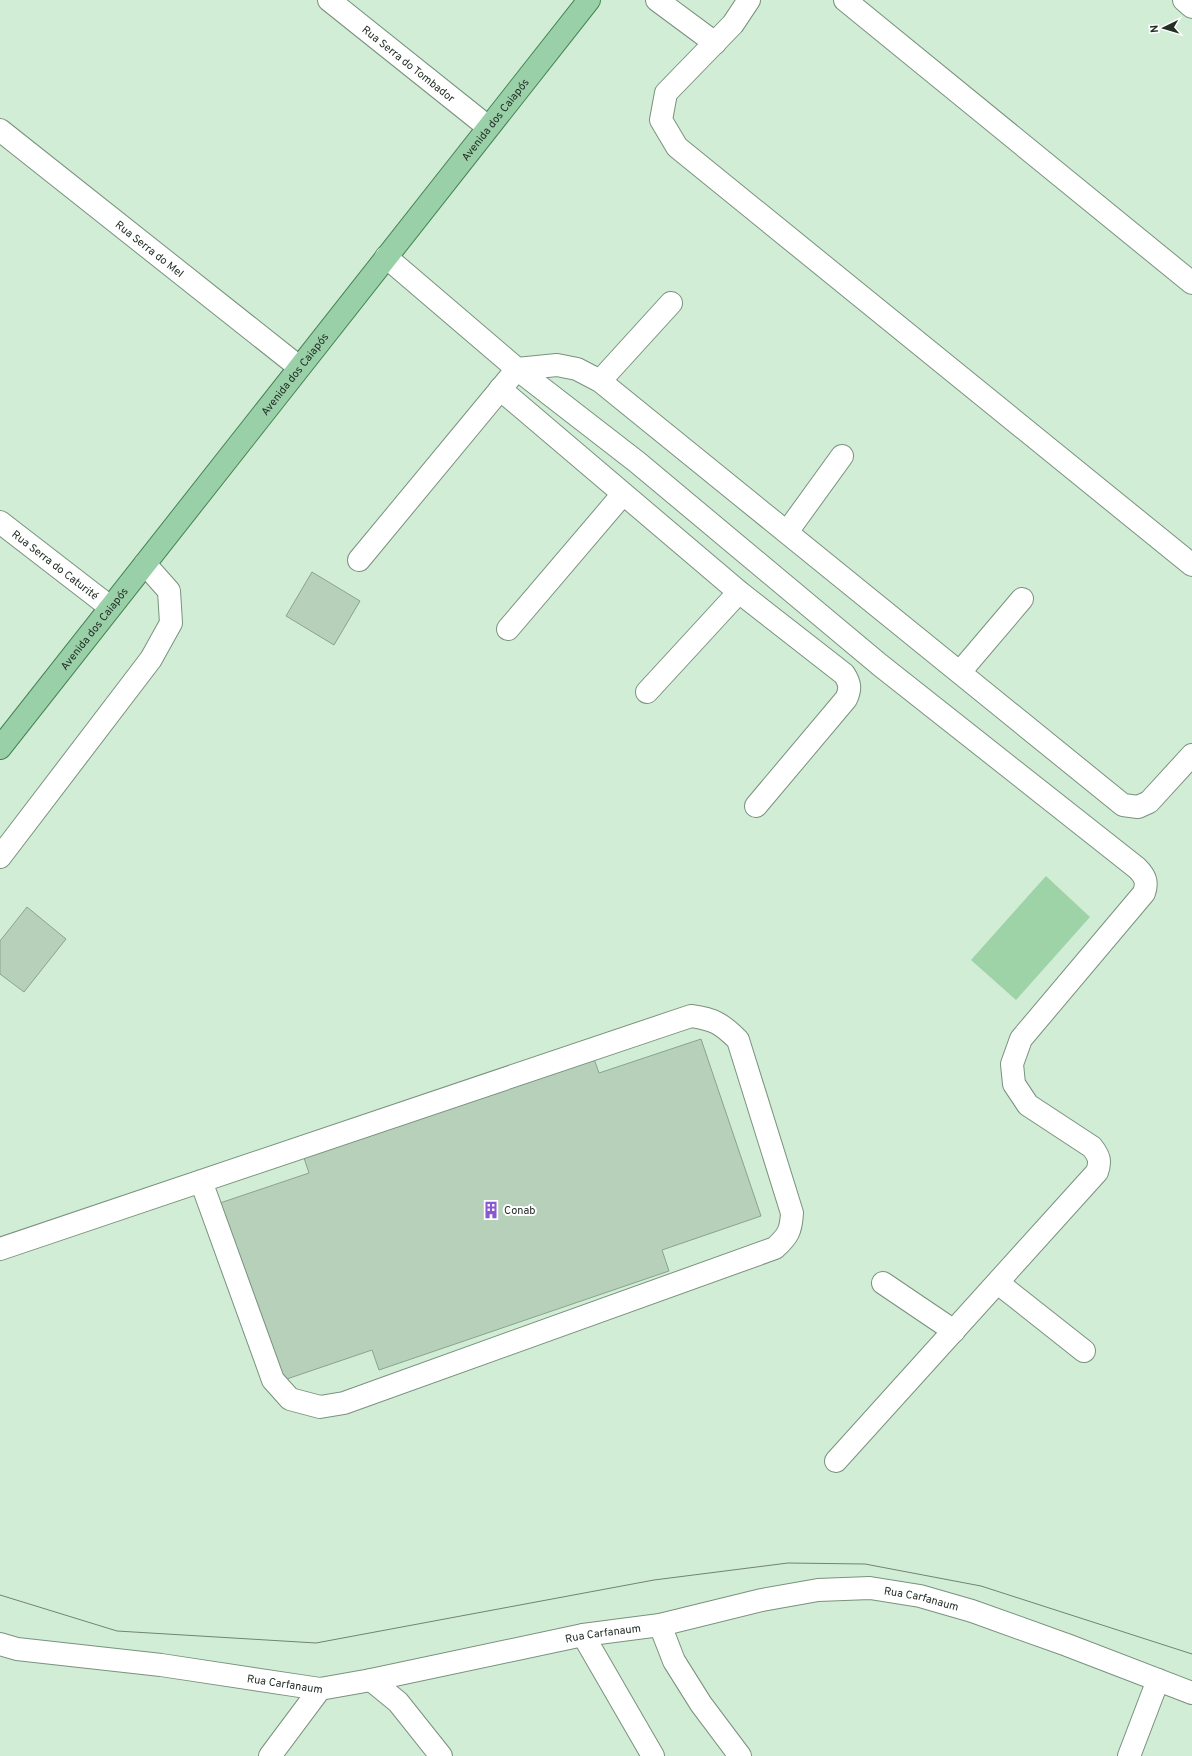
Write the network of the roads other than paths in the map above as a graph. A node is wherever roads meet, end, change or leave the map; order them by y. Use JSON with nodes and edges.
{"nodes":[{"id":1,"x":329,"y":0,"type":"edge"},
{"id":2,"x":589,"y":0,"type":"edge"},
{"id":3,"x":845,"y":0,"type":"edge"},
{"id":4,"x":1184,"y":0,"type":"edge"},
{"id":5,"x":746,"y":1,"type":"edge"},
{"id":6,"x":662,"y":4,"type":"edge"},
{"id":7,"x":1192,"y":7,"type":"edge"},
{"id":8,"x":715,"y":42,"type":"junction"},
{"id":9,"x":488,"y":127,"type":"junction"},
{"id":10,"x":0,"y":130,"type":"edge"},
{"id":11,"x":386,"y":257,"type":"junction"},
{"id":12,"x":1192,"y":283,"type":"edge"},
{"id":13,"x":671,"y":303,"type":"dead end"},
{"id":14,"x":299,"y":367,"type":"junction"},
{"id":15,"x":516,"y":369,"type":"junction"},
{"id":16,"x":600,"y":381,"type":"junction"},
{"id":17,"x":500,"y":389,"type":"junction"},
{"id":18,"x":842,"y":456,"type":"dead end"},
{"id":19,"x":623,"y":494,"type":"junction"},
{"id":20,"x":0,"y":522,"type":"edge"},
{"id":21,"x":787,"y":532,"type":"junction"},
{"id":22,"x":359,"y":560,"type":"dead end"},
{"id":23,"x":145,"y":564,"type":"junction"},
{"id":24,"x":1192,"y":564,"type":"edge"},
{"id":25,"x":739,"y":592,"type":"junction"},
{"id":26,"x":1022,"y":599,"type":"dead end"},
{"id":27,"x":110,"y":607,"type":"junction"},
{"id":28,"x":508,"y":629,"type":"dead end"},
{"id":29,"x":960,"y":672,"type":"junction"},
{"id":30,"x":647,"y":692,"type":"dead end"},
{"id":31,"x":0,"y":748,"type":"edge"},
{"id":32,"x":1192,"y":755,"type":"edge"},
{"id":33,"x":756,"y":806,"type":"dead end"},
{"id":34,"x":0,"y":857,"type":"edge"},
{"id":35,"x":202,"y":1181,"type":"junction"},
{"id":36,"x":0,"y":1250,"type":"edge"},
{"id":37,"x":883,"y":1283,"type":"dead end"},
{"id":38,"x":998,"y":1283,"type":"junction"},
{"id":39,"x":954,"y":1331,"type":"junction"},
{"id":40,"x":1084,"y":1351,"type":"dead end"},
{"id":41,"x":836,"y":1460,"type":"dead end"},
{"id":42,"x":660,"y":1625,"type":"junction"},
{"id":43,"x":583,"y":1635,"type":"junction"},
{"id":44,"x":0,"y":1644,"type":"edge"},
{"id":45,"x":371,"y":1680,"type":"junction"},
{"id":46,"x":1158,"y":1680,"type":"junction"},
{"id":47,"x":320,"y":1689,"type":"junction"},
{"id":48,"x":1192,"y":1693,"type":"edge"},
{"id":49,"x":270,"y":1756,"type":"edge"},
{"id":50,"x":441,"y":1756,"type":"edge"},
{"id":51,"x":653,"y":1756,"type":"edge"},
{"id":52,"x":740,"y":1756,"type":"edge"},
{"id":53,"x":1129,"y":1756,"type":"edge"}],
"edges":[{"from":1,"to":9,"type":"street","name":"Rua Serra do Tombador"},
{"from":2,"to":9,"type":"main road","name":"Avenida dos Caiapós"},
{"from":3,"to":12,"type":"street"},
{"from":4,"to":7,"type":"street"},
{"from":5,"to":8,"type":"street"},
{"from":6,"to":8,"type":"street"},
{"from":8,"to":24,"type":"street"},
{"from":9,"to":11,"type":"main road","name":"Avenida dos Caiapós"},
{"from":10,"to":14,"type":"street","name":"Rua Serra do Mel"},
{"from":11,"to":14,"type":"main road","name":"Avenida dos Caiapós"},
{"from":11,"to":15,"type":"street"},
{"from":13,"to":16,"type":"street"},
{"from":14,"to":23,"type":"main road","name":"Avenida dos Caiapós"},
{"from":15,"to":16,"type":"street"},
{"from":15,"to":17,"type":"street"},
{"from":15,"to":38,"type":"street"},
{"from":16,"to":21,"type":"street"},
{"from":17,"to":19,"type":"street"},
{"from":17,"to":22,"type":"street"},
{"from":18,"to":21,"type":"street"},
{"from":19,"to":25,"type":"street"},
{"from":19,"to":28,"type":"street"},
{"from":20,"to":27,"type":"street","name":"Rua Serra do Caturité"},
{"from":21,"to":29,"type":"street"},
{"from":23,"to":27,"type":"main road","name":"Avenida dos Caiapós"},
{"from":23,"to":34,"type":"street"},
{"from":25,"to":30,"type":"street"},
{"from":25,"to":33,"type":"street"},
{"from":26,"to":29,"type":"street"},
{"from":27,"to":31,"type":"main road","name":"Avenida dos Caiapós"},
{"from":29,"to":32,"type":"street"},
{"from":35,"to":35,"type":"street"},
{"from":35,"to":36,"type":"street"},
{"from":37,"to":39,"type":"street"},
{"from":38,"to":39,"type":"street"},
{"from":38,"to":40,"type":"street"},
{"from":39,"to":41,"type":"street"},
{"from":42,"to":43,"type":"street","name":"Rua Carfanaum"},
{"from":42,"to":46,"type":"street","name":"Rua Carfanaum"},
{"from":42,"to":52,"type":"street"},
{"from":43,"to":45,"type":"street","name":"Rua Carfanaum"},
{"from":43,"to":51,"type":"street"},
{"from":44,"to":47,"type":"street","name":"Rua Carfanaum"},
{"from":45,"to":47,"type":"street","name":"Rua Carfanaum"},
{"from":45,"to":50,"type":"street"},
{"from":46,"to":48,"type":"street","name":"Rua Carfanaum"},
{"from":46,"to":53,"type":"street"},
{"from":47,"to":49,"type":"street"}]}
